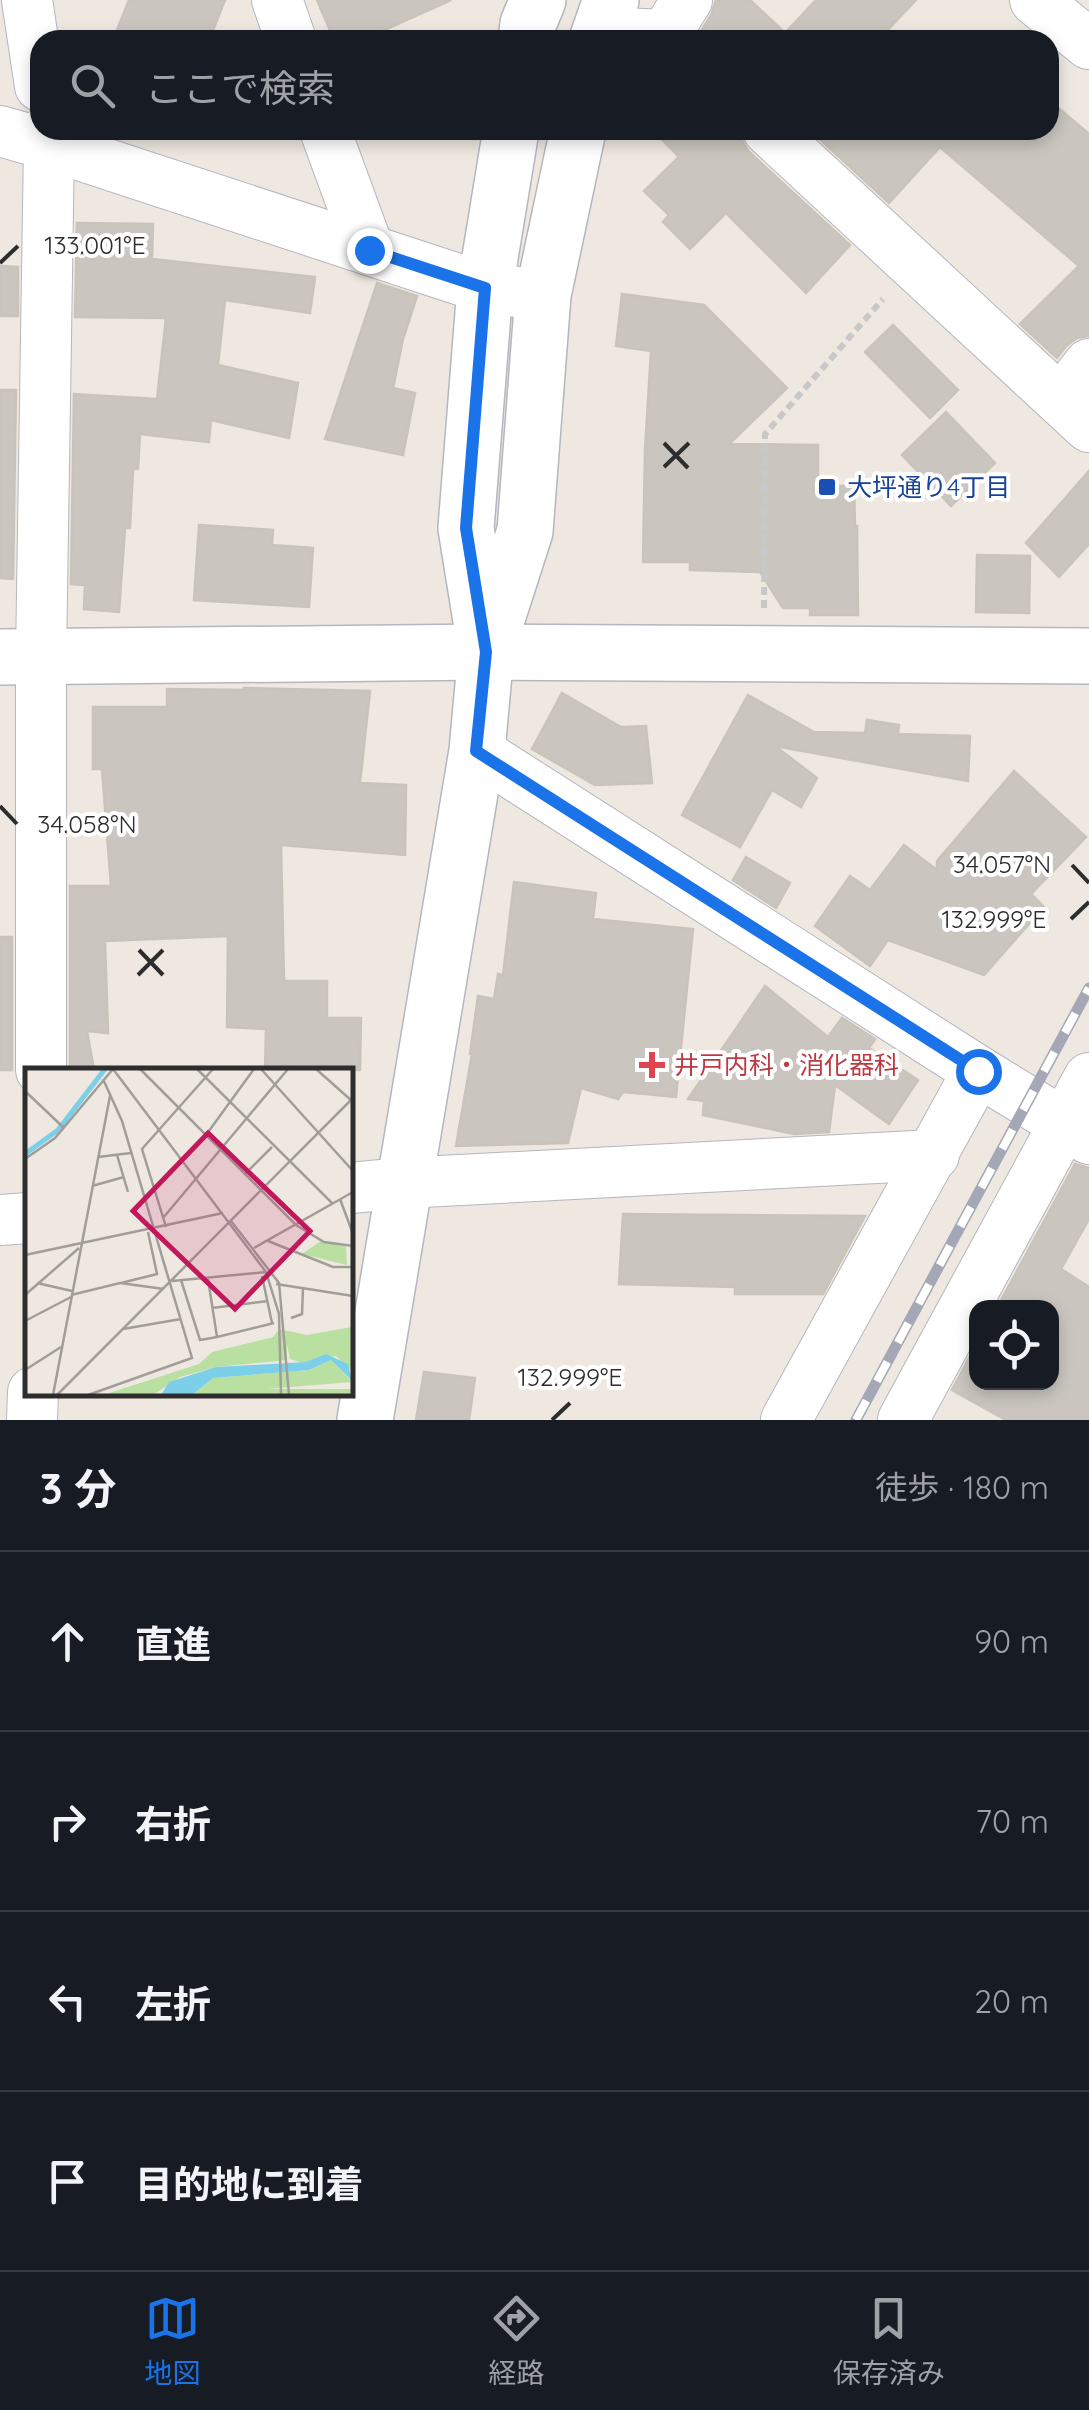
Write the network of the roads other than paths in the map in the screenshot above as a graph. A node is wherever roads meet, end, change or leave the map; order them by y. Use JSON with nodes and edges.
{"nodes":[{"id":1,"x":26,"y":0,"type":"edge"},
{"id":2,"x":276,"y":0,"type":"edge"},
{"id":3,"x":538,"y":0,"type":"edge"},
{"id":4,"x":1035,"y":0,"type":"edge"},
{"id":5,"x":602,"y":24,"type":"edge"},
{"id":6,"x":674,"y":25,"type":"edge"},
{"id":7,"x":31,"y":30,"type":"edge"},
{"id":8,"x":288,"y":30,"type":"edge"},
{"id":9,"x":527,"y":30,"type":"edge"},
{"id":10,"x":1089,"y":44,"type":"edge"},
{"id":11,"x":0,"y":131,"type":"edge"},
{"id":12,"x":30,"y":135,"type":"edge"},
{"id":13,"x":48,"y":140,"type":"edge"},
{"id":14,"x":57,"y":140,"type":"edge"},
{"id":15,"x":329,"y":140,"type":"edge"},
{"id":16,"x":509,"y":140,"type":"edge"},
{"id":17,"x":576,"y":140,"type":"edge"},
{"id":18,"x":779,"y":140,"type":"edge"},
{"id":19,"x":369,"y":250,"type":"junction"},
{"id":20,"x":485,"y":288,"type":"junction"},
{"id":21,"x":543,"y":296,"type":"junction"},
{"id":22,"x":1080,"y":397,"type":"edge"},
{"id":23,"x":486,"y":652,"type":"junction"},
{"id":24,"x":1089,"y":656,"type":"edge"},
{"id":25,"x":20,"y":657,"type":"edge"},
{"id":26,"x":476,"y":751,"type":"junction"},
{"id":27,"x":20,"y":865,"type":"edge"},
{"id":28,"x":41,"y":1068,"type":"edge"},
{"id":29,"x":978,"y":1071,"type":"junction"},
{"id":30,"x":1089,"y":1078,"type":"edge"},
{"id":31,"x":1076,"y":1130,"type":"edge"},
{"id":32,"x":934,"y":1155,"type":"junction"},
{"id":33,"x":404,"y":1183,"type":"junction"},
{"id":34,"x":352,"y":1188,"type":"edge"},
{"id":35,"x":25,"y":1218,"type":"edge"},
{"id":36,"x":0,"y":1220,"type":"edge"},
{"id":37,"x":366,"y":1420,"type":"edge"},
{"id":38,"x":786,"y":1420,"type":"edge"},
{"id":39,"x":903,"y":1420,"type":"edge"}],
"edges":[{"from":1,"to":7,"type":"street"},
{"from":2,"to":8,"type":"street"},
{"from":3,"to":9,"type":"street"},
{"from":4,"to":10,"type":"street"},
{"from":5,"to":6,"type":"street"},
{"from":11,"to":12,"type":"street"},
{"from":13,"to":25,"type":"street"},
{"from":14,"to":19,"type":"street"},
{"from":15,"to":19,"type":"street"},
{"from":16,"to":20,"type":"street"},
{"from":17,"to":21,"type":"street"},
{"from":18,"to":22,"type":"street"},
{"from":19,"to":20,"type":"street"},
{"from":20,"to":21,"type":"street"},
{"from":20,"to":23,"type":"street"},
{"from":21,"to":23,"type":"street"},
{"from":23,"to":24,"type":"street"},
{"from":23,"to":25,"type":"street"},
{"from":23,"to":26,"type":"street"},
{"from":25,"to":27,"type":"street"},
{"from":26,"to":29,"type":"street"},
{"from":26,"to":33,"type":"street"},
{"from":27,"to":28,"type":"street"},
{"from":29,"to":31,"type":"street"},
{"from":29,"to":32,"type":"street"},
{"from":30,"to":31,"type":"street"},
{"from":31,"to":39,"type":"street"},
{"from":32,"to":33,"type":"street"},
{"from":32,"to":38,"type":"street"},
{"from":33,"to":34,"type":"street"},
{"from":33,"to":37,"type":"street"},
{"from":35,"to":36,"type":"street"}]}
